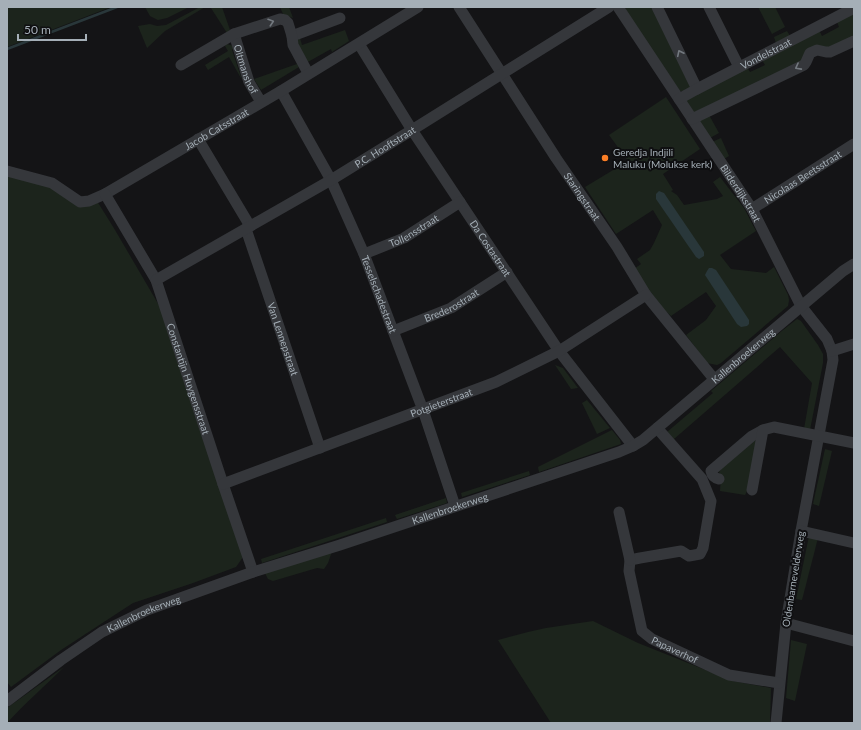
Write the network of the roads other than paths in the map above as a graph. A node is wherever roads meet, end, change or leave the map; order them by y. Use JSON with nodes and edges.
{"nodes":[{"id":1,"x":418,"y":7,"type":"edge"},
{"id":2,"x":459,"y":7,"type":"edge"},
{"id":3,"x":609,"y":7,"type":"edge"},
{"id":4,"x":618,"y":7,"type":"edge"},
{"id":5,"x":658,"y":7,"type":"edge"},
{"id":6,"x":709,"y":7,"type":"edge"},
{"id":7,"x":854,"y":8,"type":"edge"},
{"id":8,"x":340,"y":18,"type":"dead end"},
{"id":9,"x":234,"y":34,"type":"junction"},
{"id":10,"x":292,"y":36,"type":"junction"},
{"id":11,"x":854,"y":41,"type":"edge"},
{"id":12,"x":359,"y":44,"type":"junction"},
{"id":13,"x":181,"y":65,"type":"dead end"},
{"id":14,"x":739,"y":67,"type":"junction"},
{"id":15,"x":308,"y":73,"type":"junction"},
{"id":16,"x":502,"y":75,"type":"junction"},
{"id":17,"x":697,"y":89,"type":"junction"},
{"id":18,"x":281,"y":91,"type":"junction"},
{"id":19,"x":679,"y":99,"type":"junction"},
{"id":20,"x":261,"y":102,"type":"junction"},
{"id":21,"x":692,"y":119,"type":"junction"},
{"id":22,"x":412,"y":130,"type":"junction"},
{"id":23,"x":198,"y":139,"type":"junction"},
{"id":24,"x":854,"y":144,"type":"edge"},
{"id":25,"x":7,"y":171,"type":"edge"},
{"id":26,"x":331,"y":180,"type":"junction"},
{"id":27,"x":105,"y":194,"type":"junction"},
{"id":28,"x":460,"y":202,"type":"junction"},
{"id":29,"x":752,"y":209,"type":"junction"},
{"id":30,"x":248,"y":228,"type":"junction"},
{"id":31,"x":364,"y":254,"type":"junction"},
{"id":32,"x":854,"y":264,"type":"edge"},
{"id":33,"x":507,"y":272,"type":"junction"},
{"id":34,"x":156,"y":280,"type":"junction"},
{"id":35,"x":646,"y":295,"type":"junction"},
{"id":36,"x":801,"y":306,"type":"junction"},
{"id":37,"x":393,"y":331,"type":"junction"},
{"id":38,"x":854,"y":344,"type":"edge"},
{"id":39,"x":559,"y":351,"type":"junction"},
{"id":40,"x":832,"y":351,"type":"junction"},
{"id":41,"x":714,"y":379,"type":"junction"},
{"id":42,"x":423,"y":410,"type":"junction"},
{"id":43,"x":657,"y":428,"type":"junction"},
{"id":44,"x":763,"y":430,"type":"junction"},
{"id":45,"x":819,"y":436,"type":"junction"},
{"id":46,"x":854,"y":443,"type":"edge"},
{"id":47,"x":633,"y":446,"type":"junction"},
{"id":48,"x":320,"y":448,"type":"junction"},
{"id":49,"x":719,"y":480,"type":"dead end"},
{"id":50,"x":223,"y":484,"type":"junction"},
{"id":51,"x":752,"y":490,"type":"dead end"},
{"id":52,"x":455,"y":506,"type":"junction"},
{"id":53,"x":619,"y":512,"type":"dead end"},
{"id":54,"x":801,"y":531,"type":"junction"},
{"id":55,"x":854,"y":543,"type":"edge"},
{"id":56,"x":630,"y":560,"type":"junction"},
{"id":57,"x":253,"y":572,"type":"junction"},
{"id":58,"x":786,"y":623,"type":"junction"},
{"id":59,"x":854,"y":641,"type":"edge"},
{"id":60,"x":779,"y":683,"type":"junction"},
{"id":61,"x":9,"y":696,"type":"edge"},
{"id":62,"x":776,"y":723,"type":"edge"}],
"edges":[{"from":1,"to":12,"type":"street","name":"Jacob Catsstraat"},
{"from":2,"to":16,"type":"street","name":"Staringstraat"},
{"from":3,"to":16,"type":"street","name":"P.C. Hooftstraat"},
{"from":4,"to":19,"type":"street","name":"Bilderdijkstraat"},
{"from":17,"to":5,"type":"street","one_way":true},
{"from":6,"to":14,"type":"street"},
{"from":7,"to":14,"type":"street","name":"Vondelstraat"},
{"from":8,"to":10,"type":"street"},
{"from":9,"to":10,"type":"street","name":"Oltmanshof","one_way":true},
{"from":9,"to":13,"type":"street","name":"Oltmanshof"},
{"from":9,"to":20,"type":"street","name":"Oltmanshof"},
{"from":10,"to":15,"type":"street","name":"Oltmanshof"},
{"from":11,"to":21,"type":"street","one_way":true},
{"from":12,"to":15,"type":"street","name":"Jacob Catsstraat"},
{"from":12,"to":22,"type":"street","name":"Da Costastraat"},
{"from":14,"to":17,"type":"street","name":"Vondelstraat"},
{"from":15,"to":18,"type":"street","name":"Jacob Catsstraat"},
{"from":16,"to":22,"type":"street","name":"P.C. Hooftstraat"},
{"from":16,"to":35,"type":"street","name":"Staringstraat"},
{"from":17,"to":19,"type":"street","name":"Vondelstraat"},
{"from":18,"to":20,"type":"street","name":"Jacob Catsstraat"},
{"from":18,"to":26,"type":"street","name":"Tesselschadestraat"},
{"from":19,"to":21,"type":"street","name":"Bilderdijkstraat"},
{"from":20,"to":23,"type":"street","name":"Jacob Catsstraat"},
{"from":21,"to":29,"type":"street","name":"Bilderdijkstraat"},
{"from":22,"to":26,"type":"street","name":"P.C. Hooftstraat"},
{"from":22,"to":28,"type":"street","name":"Da Costastraat"},
{"from":23,"to":27,"type":"street","name":"Jacob Catsstraat"},
{"from":23,"to":30,"type":"street","name":"Van Lennepstraat"},
{"from":24,"to":29,"type":"street","name":"Nicolaas Beetsstraat"},
{"from":25,"to":27,"type":"street","name":"Jacob Catsstraat"},
{"from":26,"to":30,"type":"street","name":"P.C. Hooftstraat"},
{"from":26,"to":31,"type":"street","name":"Tesselschadestraat"},
{"from":27,"to":34,"type":"street","name":"Constantijn Huygensstraat"},
{"from":28,"to":31,"type":"street","name":"Tollensstraat"},
{"from":28,"to":33,"type":"street","name":"Da Costastraat"},
{"from":29,"to":36,"type":"street","name":"Bilderdijkstraat"},
{"from":30,"to":34,"type":"street","name":"P.C. Hooftstraat"},
{"from":30,"to":48,"type":"street","name":"Van Lennepstraat"},
{"from":31,"to":37,"type":"street","name":"Tesselschadestraat"},
{"from":32,"to":36,"type":"street","name":"Kallenbroekerweg"},
{"from":33,"to":37,"type":"street","name":"Brederostraat"},
{"from":33,"to":39,"type":"street","name":"Da Costastraat"},
{"from":34,"to":50,"type":"street","name":"Constantijn Huygensstraat"},
{"from":35,"to":39,"type":"street","name":"Potgieterstraat"},
{"from":35,"to":41,"type":"street","name":"Staringstraat"},
{"from":36,"to":40,"type":"street"},
{"from":36,"to":41,"type":"street","name":"Kallenbroekerweg"},
{"from":37,"to":42,"type":"street","name":"Tesselschadestraat"},
{"from":38,"to":40,"type":"street"},
{"from":39,"to":42,"type":"street","name":"Potgieterstraat"},
{"from":39,"to":47,"type":"street","name":"Da Costastraat"},
{"from":40,"to":45,"type":"street","name":"Oldenbarnevelderweg"},
{"from":41,"to":43,"type":"street","name":"Kallenbroekerweg"},
{"from":42,"to":48,"type":"street","name":"Potgieterstraat"},
{"from":42,"to":52,"type":"street","name":"Tesselschadestraat"},
{"from":43,"to":47,"type":"street","name":"Kallenbroekerweg"},
{"from":43,"to":56,"type":"street"},
{"from":44,"to":45,"type":"street"},
{"from":44,"to":49,"type":"street"},
{"from":44,"to":51,"type":"street"},
{"from":45,"to":46,"type":"street"},
{"from":45,"to":54,"type":"street","name":"Oldenbarnevelderweg"},
{"from":47,"to":52,"type":"street","name":"Kallenbroekerweg"},
{"from":48,"to":50,"type":"street","name":"Potgieterstraat"},
{"from":50,"to":57,"type":"street","name":"Constantijn Huygensstraat"},
{"from":52,"to":57,"type":"street","name":"Kallenbroekerweg"},
{"from":53,"to":56,"type":"street","name":"Papaverhof"},
{"from":54,"to":55,"type":"street"},
{"from":54,"to":58,"type":"street","name":"Oldenbarnevelderweg"},
{"from":56,"to":60,"type":"street","name":"Papaverhof"},
{"from":57,"to":61,"type":"street","name":"Kallenbroekerweg"},
{"from":58,"to":59,"type":"street"},
{"from":58,"to":60,"type":"street","name":"Oldenbarnevelderweg"},
{"from":60,"to":62,"type":"street","name":"Oldenbarnevelderweg"}]}
